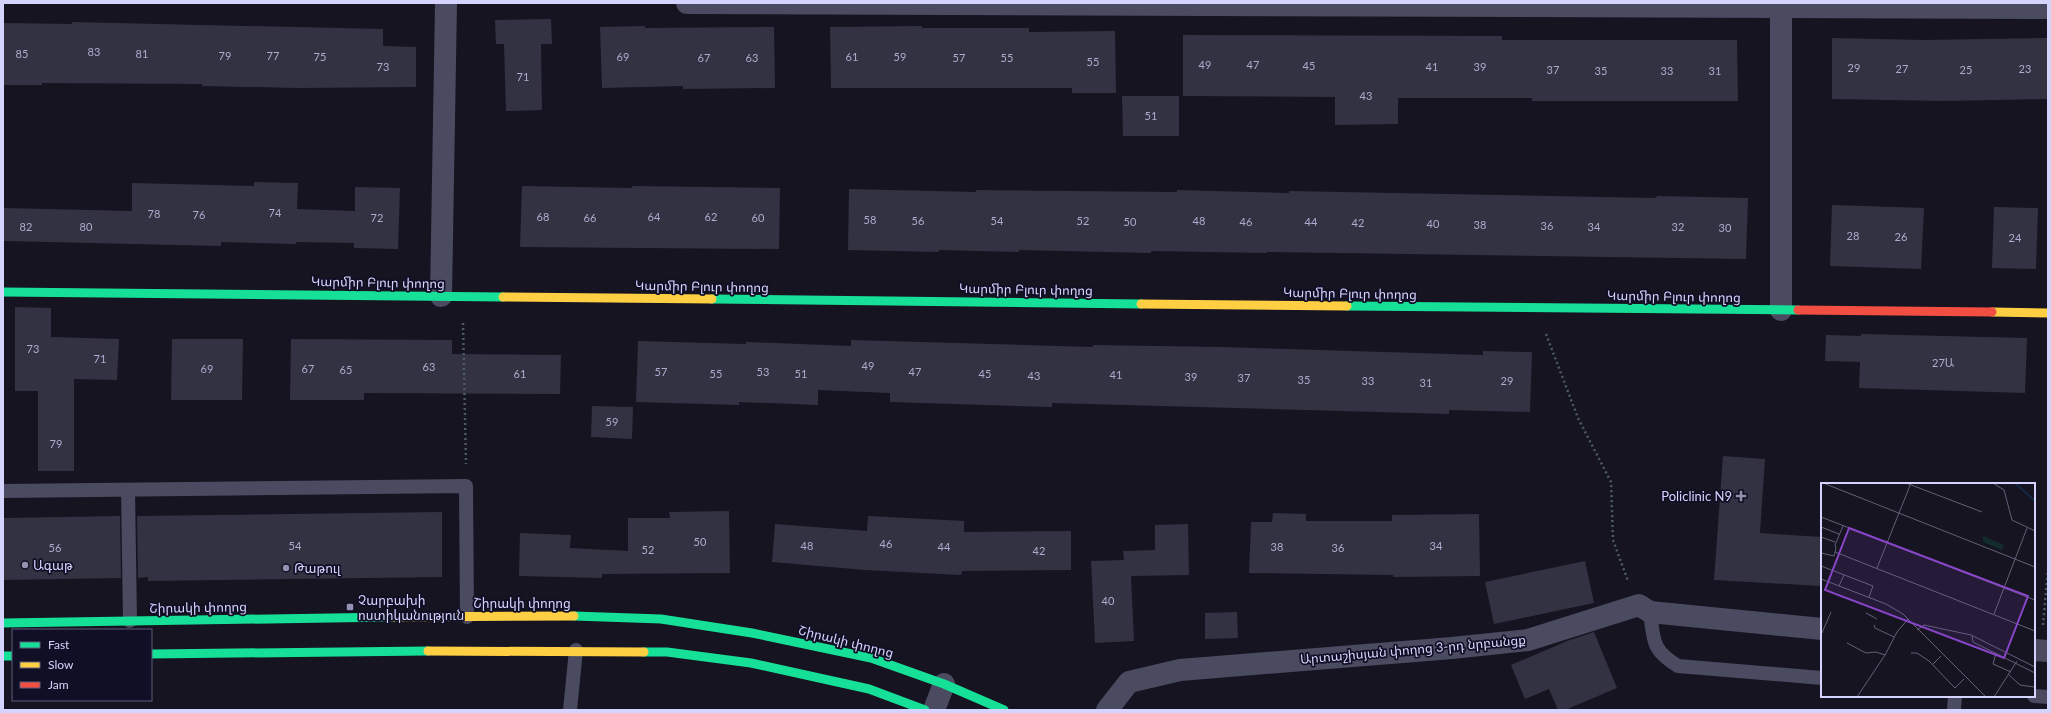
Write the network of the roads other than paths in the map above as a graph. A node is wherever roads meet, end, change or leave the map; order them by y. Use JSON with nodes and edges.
{"nodes":[{"id":1,"x":446,"y":3,"type":"edge"},
{"id":2,"x":688,"y":3,"type":"edge"},
{"id":3,"x":1781,"y":5,"type":"edge"},
{"id":4,"x":2048,"y":8,"type":"edge"},
{"id":5,"x":3,"y":292,"type":"edge"},
{"id":6,"x":441,"y":296,"type":"junction"},
{"id":7,"x":1781,"y":310,"type":"junction"},
{"id":8,"x":2048,"y":313,"type":"edge"},
{"id":9,"x":128,"y":490,"type":"junction"},
{"id":10,"x":3,"y":491,"type":"edge"},
{"id":11,"x":1650,"y":612,"type":"junction"},
{"id":12,"x":467,"y":617,"type":"junction"},
{"id":13,"x":130,"y":621,"type":"junction"},
{"id":14,"x":3,"y":623,"type":"edge"},
{"id":15,"x":1821,"y":629,"type":"edge"},
{"id":16,"x":576,"y":650,"type":"junction"},
{"id":17,"x":152,"y":654,"type":"edge"},
{"id":18,"x":1821,"y":678,"type":"edge"},
{"id":19,"x":944,"y":684,"type":"junction"},
{"id":20,"x":2035,"y":696,"type":"edge"},
{"id":21,"x":1955,"y":697,"type":"edge"},
{"id":22,"x":2048,"y":697,"type":"edge"},
{"id":23,"x":570,"y":710,"type":"edge"},
{"id":24,"x":925,"y":710,"type":"edge"},
{"id":25,"x":934,"y":710,"type":"edge"},
{"id":26,"x":1004,"y":710,"type":"edge"},
{"id":27,"x":1107,"y":710,"type":"edge"},
{"id":28,"x":1954,"y":710,"type":"edge"}],
"edges":[{"from":1,"to":6,"type":"street"},
{"from":2,"to":3,"type":"street"},
{"from":3,"to":4,"type":"street"},
{"from":3,"to":7,"type":"street"},
{"from":5,"to":6,"type":"main road","name":"Կարմիր Բլուր փողոց"},
{"from":6,"to":7,"type":"main road","name":"Կարմիր Բլուր փողոց"},
{"from":7,"to":8,"type":"main road","name":"Կարմիր Բլուր փողոց"},
{"from":9,"to":10,"type":"lane"},
{"from":9,"to":12,"type":"lane"},
{"from":9,"to":13,"type":"lane"},
{"from":11,"to":15,"type":"street","name":"Արտաշիսյան փողոց 3-րդ նրբանցք"},
{"from":11,"to":18,"type":"lane"},
{"from":11,"to":27,"type":"street","name":"Արտաշիսյան փողոց 3-րդ նրբանցք"},
{"from":12,"to":13,"type":"main road","name":"Շիրակի փողոց"},
{"from":12,"to":19,"type":"main road","name":"Շիրակի փողոց"},
{"from":13,"to":14,"type":"main road","name":"Շիրակի փողոց"},
{"from":16,"to":17,"type":"main road"},
{"from":16,"to":23,"type":"lane"},
{"from":16,"to":24,"type":"main road"},
{"from":19,"to":25,"type":"street"},
{"from":19,"to":26,"type":"main road","name":"Շիրակի փողոց"},
{"from":20,"to":22,"type":"lane"},
{"from":21,"to":28,"type":"lane"}]}
